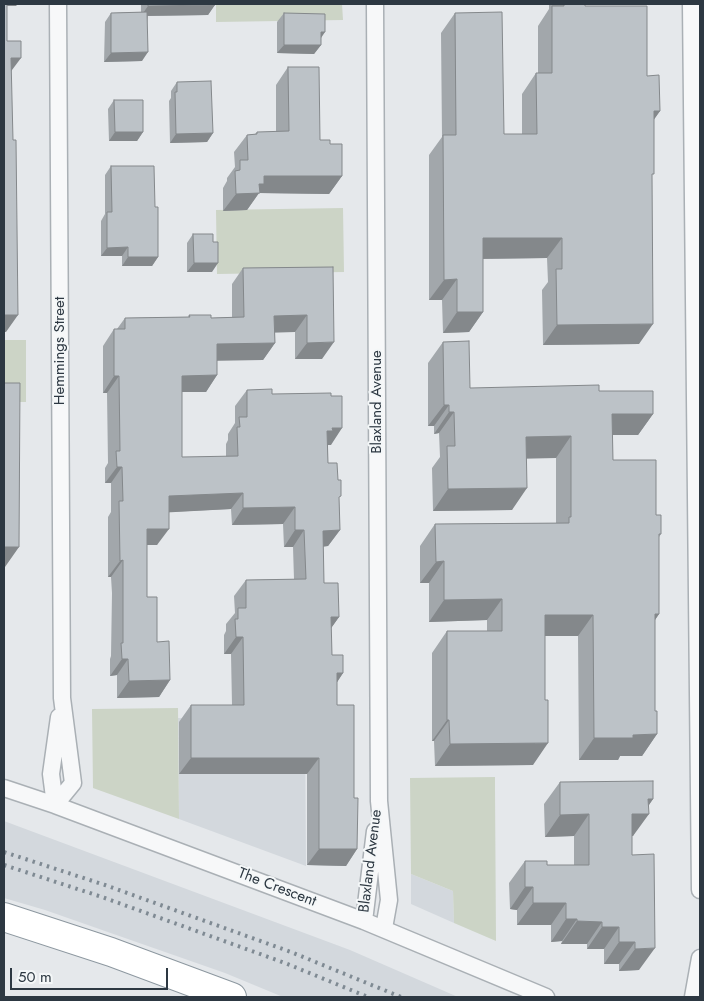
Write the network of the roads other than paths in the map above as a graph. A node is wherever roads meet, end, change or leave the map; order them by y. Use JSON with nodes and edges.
{"nodes":[{"id":1,"x":58,"y":4,"type":"edge"},
{"id":2,"x":375,"y":4,"type":"edge"},
{"id":3,"x":692,"y":4,"type":"edge"},
{"id":4,"x":4,"y":788,"type":"edge"},
{"id":5,"x":379,"y":801,"type":"junction"},
{"id":6,"x":55,"y":805,"type":"junction"},
{"id":7,"x":700,"y":890,"type":"edge"},
{"id":8,"x":4,"y":917,"type":"edge"},
{"id":9,"x":364,"y":921,"type":"junction"},
{"id":10,"x":384,"y":928,"type":"junction"},
{"id":11,"x":700,"y":958,"type":"edge"},
{"id":12,"x":232,"y":997,"type":"edge"},
{"id":13,"x":546,"y":997,"type":"edge"},
{"id":14,"x":693,"y":997,"type":"edge"}],
"edges":[{"from":1,"to":6,"type":"street","name":"Hemmings Street"},
{"from":2,"to":5,"type":"street","name":"Blaxland Avenue"},
{"from":3,"to":7,"type":"street"},
{"from":4,"to":6,"type":"street","name":"The Crescent"},
{"from":5,"to":9,"type":"street","name":"Blaxland Avenue"},
{"from":5,"to":10,"type":"street","name":"Blaxland Avenue"},
{"from":6,"to":9,"type":"street","name":"The Crescent"},
{"from":8,"to":12,"type":"highway"},
{"from":9,"to":10,"type":"street","name":"The Crescent"},
{"from":10,"to":13,"type":"street","name":"The Crescent"},
{"from":11,"to":14,"type":"street"}]}
